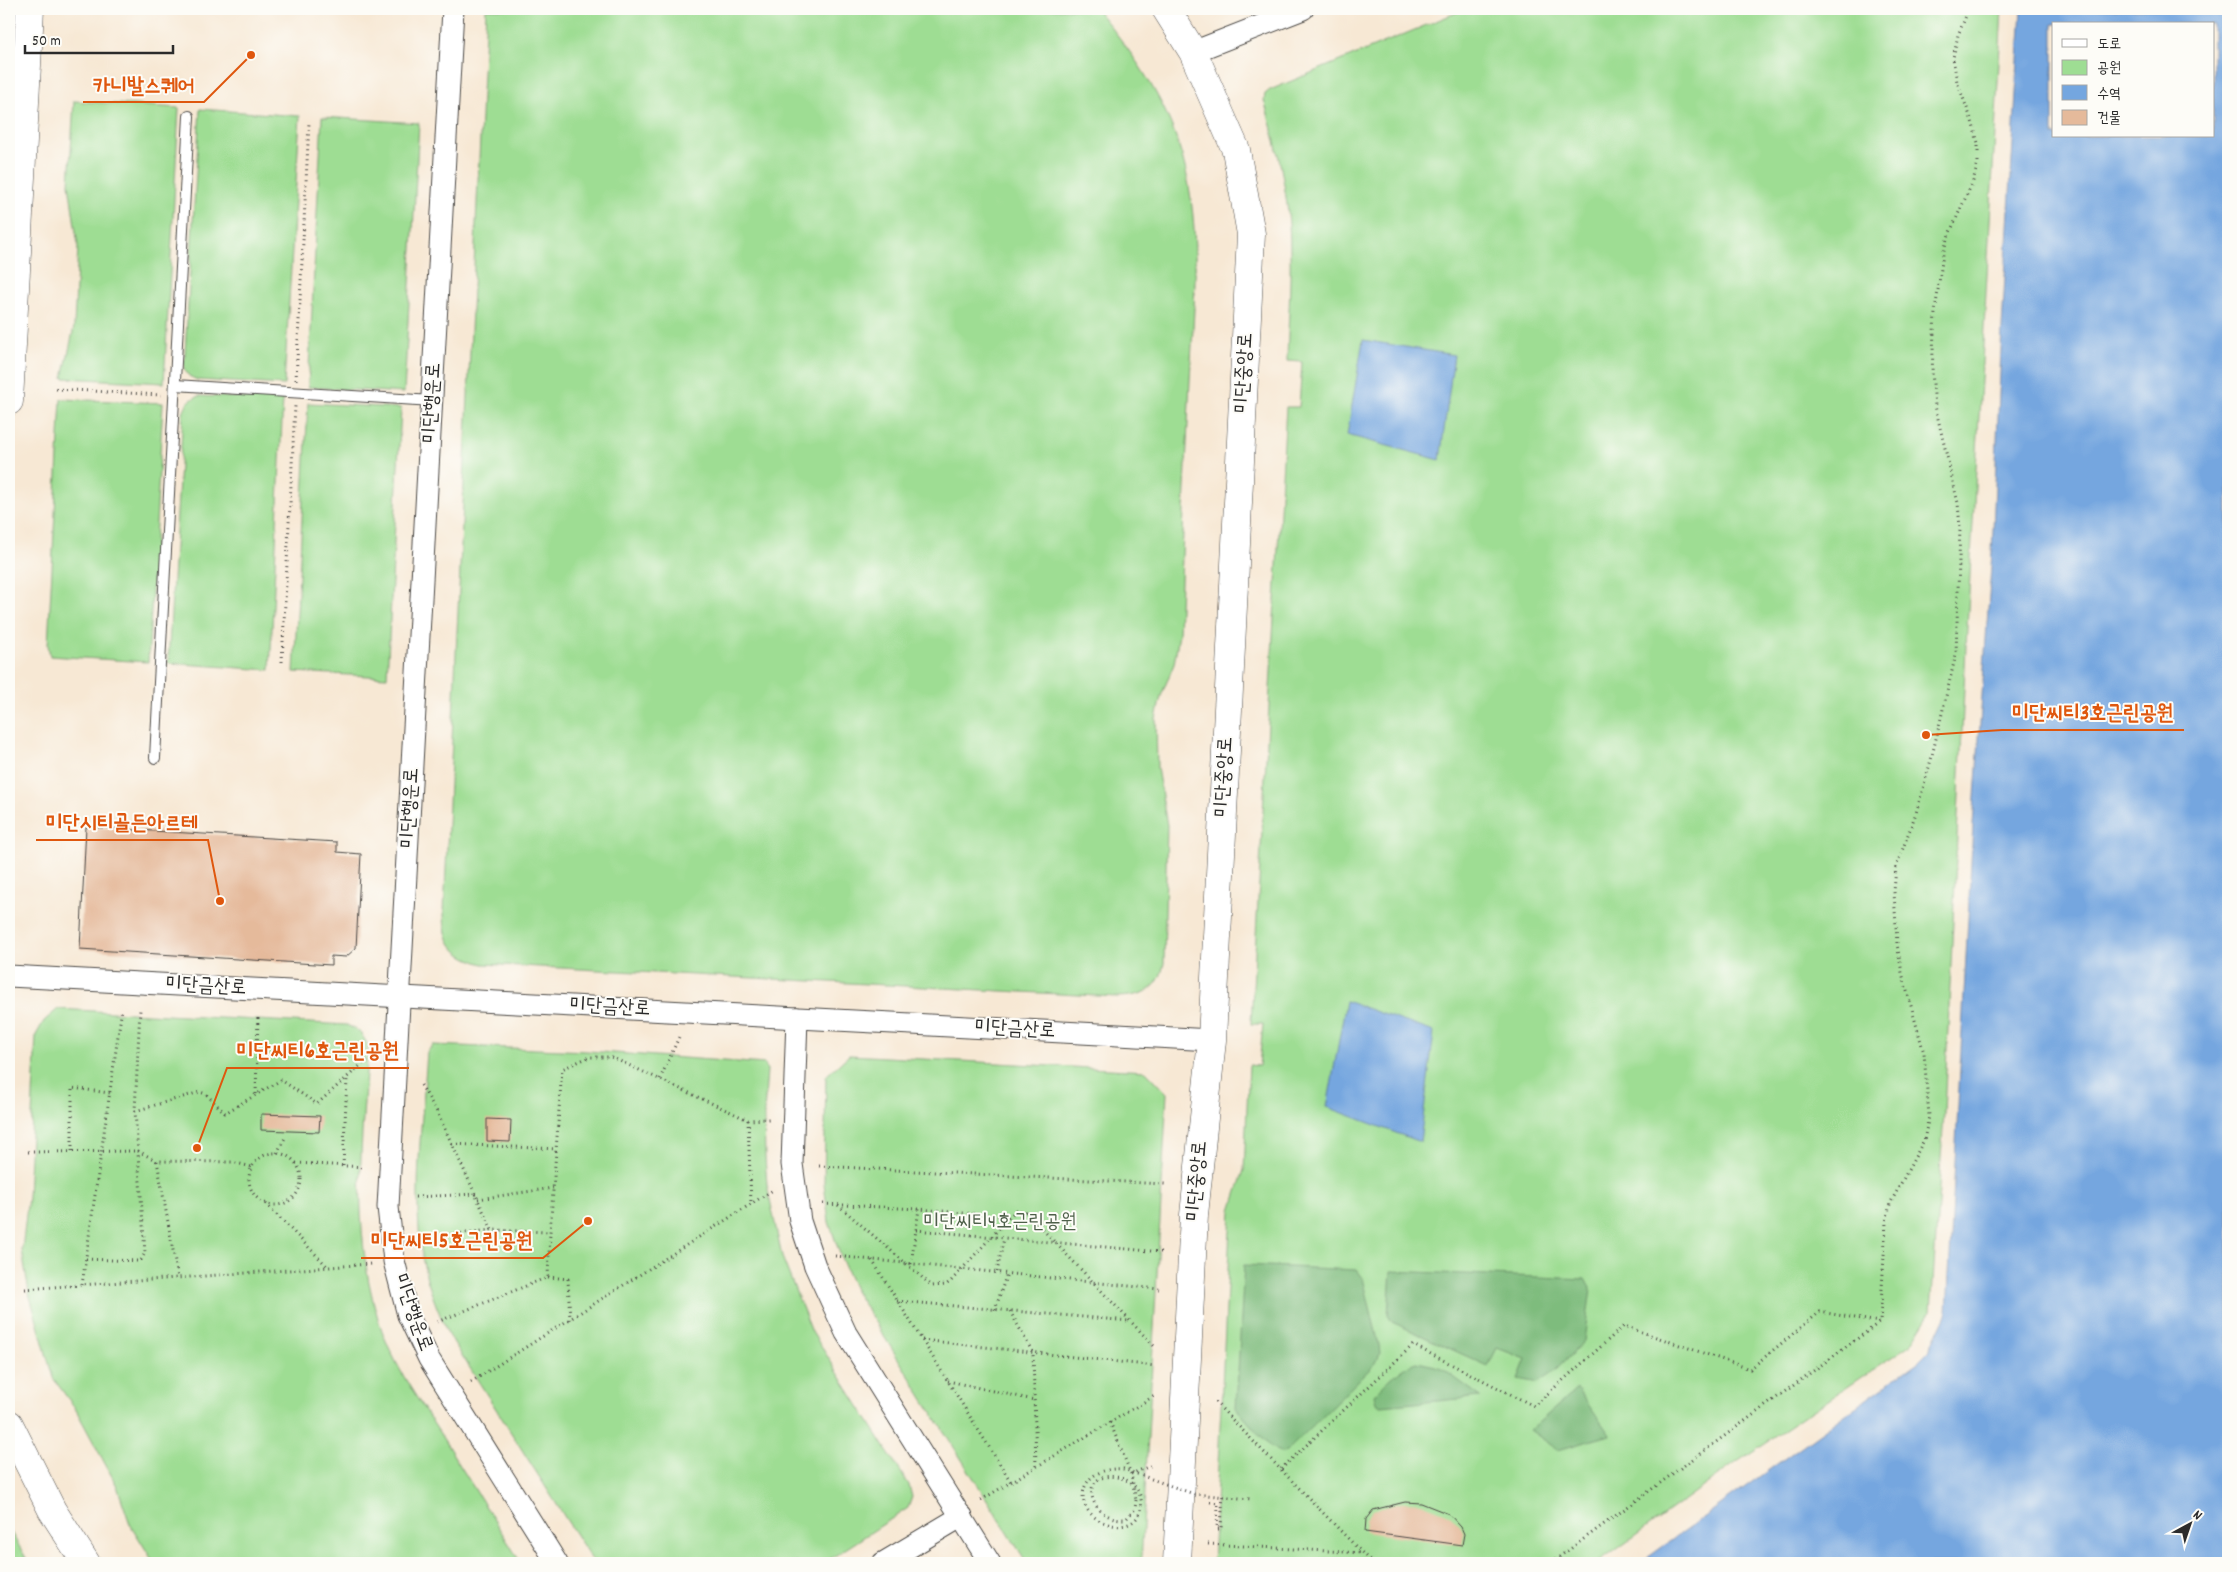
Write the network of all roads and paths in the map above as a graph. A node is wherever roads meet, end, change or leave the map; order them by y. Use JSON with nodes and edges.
{"nodes":[{"id":1,"x":30,"y":9,"type":"edge"},
{"id":2,"x":453,"y":9,"type":"edge"},
{"id":3,"x":1166,"y":9,"type":"edge"},
{"id":4,"x":1303,"y":9,"type":"edge"},
{"id":5,"x":1969,"y":9,"type":"edge"},
{"id":6,"x":1193,"y":52,"type":"junction"},
{"id":7,"x":190,"y":116,"type":"dead end"},
{"id":8,"x":56,"y":389,"type":"dead end"},
{"id":9,"x":175,"y":391,"type":"junction"},
{"id":10,"x":9,"y":401,"type":"edge"},
{"id":11,"x":433,"y":401,"type":"junction"},
{"id":12,"x":155,"y":758,"type":"dead end"},
{"id":13,"x":9,"y":976,"type":"edge"},
{"id":14,"x":400,"y":997,"type":"junction"},
{"id":15,"x":122,"y":1008,"type":"dead end"},
{"id":16,"x":140,"y":1009,"type":"dead end"},
{"id":17,"x":258,"y":1016,"type":"dead end"},
{"id":18,"x":797,"y":1018,"type":"junction"},
{"id":19,"x":679,"y":1037,"type":"dead end"},
{"id":20,"x":1212,"y":1040,"type":"junction"},
{"id":21,"x":371,"y":1056,"type":"dead end"},
{"id":22,"x":347,"y":1078,"type":"junction"},
{"id":23,"x":660,"y":1079,"type":"junction"},
{"id":24,"x":421,"y":1085,"type":"dead end"},
{"id":25,"x":110,"y":1093,"type":"junction"},
{"id":26,"x":256,"y":1094,"type":"junction"},
{"id":27,"x":135,"y":1111,"type":"junction"},
{"id":28,"x":769,"y":1119,"type":"dead end"},
{"id":29,"x":748,"y":1120,"type":"junction"},
{"id":30,"x":286,"y":1136,"type":"dead end"},
{"id":31,"x":452,"y":1144,"type":"junction"},
{"id":32,"x":556,"y":1149,"type":"junction"},
{"id":33,"x":72,"y":1151,"type":"junction"},
{"id":34,"x":101,"y":1151,"type":"junction"},
{"id":35,"x":138,"y":1151,"type":"junction"},
{"id":36,"x":28,"y":1152,"type":"dead end"},
{"id":37,"x":278,"y":1153,"type":"junction"},
{"id":38,"x":157,"y":1161,"type":"junction"},
{"id":39,"x":296,"y":1163,"type":"junction"},
{"id":40,"x":343,"y":1166,"type":"junction"},
{"id":41,"x":819,"y":1166,"type":"dead end"},
{"id":42,"x":252,"y":1167,"type":"junction"},
{"id":43,"x":365,"y":1167,"type":"dead end"},
{"id":44,"x":1165,"y":1184,"type":"dead end"},
{"id":45,"x":553,"y":1188,"type":"junction"},
{"id":46,"x":773,"y":1190,"type":"dead end"},
{"id":47,"x":476,"y":1194,"type":"junction"},
{"id":48,"x":415,"y":1197,"type":"dead end"},
{"id":49,"x":478,"y":1199,"type":"junction"},
{"id":50,"x":265,"y":1203,"type":"junction"},
{"id":51,"x":751,"y":1204,"type":"junction"},
{"id":52,"x":823,"y":1204,"type":"dead end"},
{"id":53,"x":838,"y":1205,"type":"junction"},
{"id":54,"x":919,"y":1209,"type":"junction"},
{"id":55,"x":1009,"y":1218,"type":"junction"},
{"id":56,"x":492,"y":1230,"type":"junction"},
{"id":57,"x":916,"y":1230,"type":"junction"},
{"id":58,"x":550,"y":1232,"type":"junction"},
{"id":59,"x":992,"y":1237,"type":"junction"},
{"id":60,"x":416,"y":1238,"type":"dead end"},
{"id":61,"x":1004,"y":1238,"type":"junction"},
{"id":62,"x":1056,"y":1242,"type":"junction"},
{"id":63,"x":1161,"y":1252,"type":"dead end"},
{"id":64,"x":835,"y":1256,"type":"dead end"},
{"id":65,"x":86,"y":1259,"type":"junction"},
{"id":66,"x":871,"y":1260,"type":"junction"},
{"id":67,"x":905,"y":1263,"type":"junction"},
{"id":68,"x":370,"y":1264,"type":"dead end"},
{"id":69,"x":911,"y":1264,"type":"junction"},
{"id":70,"x":328,"y":1267,"type":"junction"},
{"id":71,"x":963,"y":1269,"type":"junction"},
{"id":72,"x":997,"y":1272,"type":"junction"},
{"id":73,"x":1006,"y":1273,"type":"junction"},
{"id":74,"x":548,"y":1277,"type":"junction"},
{"id":75,"x":178,"y":1278,"type":"junction"},
{"id":76,"x":1093,"y":1282,"type":"junction"},
{"id":77,"x":82,"y":1285,"type":"junction"},
{"id":78,"x":25,"y":1289,"type":"dead end"},
{"id":79,"x":1159,"y":1289,"type":"dead end"},
{"id":80,"x":897,"y":1301,"type":"junction"},
{"id":81,"x":995,"y":1310,"type":"junction"},
{"id":82,"x":1010,"y":1311,"type":"junction"},
{"id":83,"x":570,"y":1320,"type":"junction"},
{"id":84,"x":1131,"y":1321,"type":"junction"},
{"id":85,"x":438,"y":1322,"type":"dead end"},
{"id":86,"x":1880,"y":1322,"type":"junction"},
{"id":87,"x":922,"y":1340,"type":"junction"},
{"id":88,"x":1156,"y":1348,"type":"dead end"},
{"id":89,"x":1032,"y":1353,"type":"junction"},
{"id":90,"x":1155,"y":1366,"type":"dead end"},
{"id":91,"x":948,"y":1381,"type":"junction"},
{"id":92,"x":471,"y":1382,"type":"dead end"},
{"id":93,"x":1154,"y":1396,"type":"dead end"},
{"id":94,"x":1034,"y":1400,"type":"junction"},
{"id":95,"x":1216,"y":1402,"type":"dead end"},
{"id":96,"x":1110,"y":1422,"type":"junction"},
{"id":97,"x":9,"y":1424,"type":"edge"},
{"id":98,"x":1150,"y":1466,"type":"dead end"},
{"id":99,"x":1036,"y":1467,"type":"junction"},
{"id":100,"x":1281,"y":1469,"type":"junction"},
{"id":101,"x":1131,"y":1474,"type":"junction"},
{"id":102,"x":1011,"y":1482,"type":"junction"},
{"id":103,"x":1223,"y":1493,"type":"dead end"},
{"id":104,"x":1222,"y":1498,"type":"junction"},
{"id":105,"x":1251,"y":1499,"type":"dead end"},
{"id":106,"x":981,"y":1500,"type":"dead end"},
{"id":107,"x":1210,"y":1502,"type":"dead end"},
{"id":108,"x":962,"y":1516,"type":"junction"},
{"id":109,"x":1208,"y":1544,"type":"dead end"},
{"id":110,"x":1362,"y":1554,"type":"junction"},
{"id":111,"x":86,"y":1563,"type":"edge"},
{"id":112,"x":557,"y":1563,"type":"edge"},
{"id":113,"x":883,"y":1563,"type":"edge"},
{"id":114,"x":990,"y":1563,"type":"edge"},
{"id":115,"x":1177,"y":1563,"type":"edge"},
{"id":116,"x":1372,"y":1563,"type":"edge"},
{"id":117,"x":1551,"y":1563,"type":"edge"}],
"edges":[{"from":1,"to":10,"type":"street"},
{"from":2,"to":11,"type":"street","name":"미단행운로"},
{"from":3,"to":6,"type":"street","name":"미단중앙로"},
{"from":4,"to":6,"type":"street"},
{"from":5,"to":86,"type":"path"},
{"from":6,"to":20,"type":"street","name":"미단중앙로"},
{"from":7,"to":9,"type":"lane"},
{"from":8,"to":9,"type":"path"},
{"from":9,"to":11,"type":"lane"},
{"from":9,"to":12,"type":"lane"},
{"from":11,"to":14,"type":"street","name":"미단행운로"},
{"from":13,"to":14,"type":"street","name":"미단금산로"},
{"from":14,"to":18,"type":"street","name":"미단금산로"},
{"from":14,"to":112,"type":"street","name":"미단행운로"},
{"from":15,"to":25,"type":"path"},
{"from":16,"to":27,"type":"path"},
{"from":17,"to":26,"type":"path"},
{"from":18,"to":20,"type":"street","name":"미단금산로"},
{"from":18,"to":108,"type":"street"},
{"from":19,"to":23,"type":"path"},
{"from":20,"to":115,"type":"street","name":"미단중앙로"},
{"from":21,"to":22,"type":"path"},
{"from":22,"to":26,"type":"path"},
{"from":22,"to":40,"type":"path"},
{"from":23,"to":29,"type":"path"},
{"from":23,"to":32,"type":"path"},
{"from":24,"to":31,"type":"path"},
{"from":25,"to":33,"type":"path"},
{"from":25,"to":34,"type":"path"},
{"from":26,"to":27,"type":"path"},
{"from":27,"to":35,"type":"path"},
{"from":28,"to":29,"type":"path"},
{"from":29,"to":51,"type":"path"},
{"from":30,"to":37,"type":"path"},
{"from":31,"to":32,"type":"path"},
{"from":31,"to":47,"type":"path"},
{"from":32,"to":45,"type":"path"},
{"from":33,"to":34,"type":"path"},
{"from":33,"to":36,"type":"path"},
{"from":34,"to":35,"type":"path"},
{"from":34,"to":65,"type":"path"},
{"from":35,"to":38,"type":"path"},
{"from":35,"to":65,"type":"path"},
{"from":37,"to":39,"type":"path"},
{"from":37,"to":42,"type":"path"},
{"from":38,"to":42,"type":"path"},
{"from":38,"to":75,"type":"path"},
{"from":39,"to":40,"type":"path"},
{"from":39,"to":50,"type":"path"},
{"from":40,"to":43,"type":"path"},
{"from":41,"to":44,"type":"path"},
{"from":42,"to":50,"type":"path"},
{"from":45,"to":49,"type":"path"},
{"from":45,"to":58,"type":"path"},
{"from":46,"to":51,"type":"path"},
{"from":47,"to":48,"type":"path"},
{"from":47,"to":49,"type":"path"},
{"from":49,"to":56,"type":"path"},
{"from":50,"to":70,"type":"path"},
{"from":51,"to":83,"type":"path"},
{"from":52,"to":53,"type":"path"},
{"from":53,"to":54,"type":"path"},
{"from":53,"to":67,"type":"path"},
{"from":54,"to":55,"type":"path"},
{"from":54,"to":57,"type":"path"},
{"from":55,"to":59,"type":"path"},
{"from":55,"to":62,"type":"path"},
{"from":56,"to":58,"type":"path"},
{"from":56,"to":60,"type":"path"},
{"from":57,"to":59,"type":"path"},
{"from":57,"to":69,"type":"path"},
{"from":58,"to":74,"type":"path"},
{"from":59,"to":61,"type":"path"},
{"from":59,"to":71,"type":"path"},
{"from":61,"to":62,"type":"path"},
{"from":61,"to":72,"type":"path"},
{"from":62,"to":63,"type":"path"},
{"from":62,"to":76,"type":"path"},
{"from":64,"to":66,"type":"path"},
{"from":65,"to":77,"type":"path"},
{"from":66,"to":67,"type":"path"},
{"from":66,"to":80,"type":"path"},
{"from":67,"to":69,"type":"path"},
{"from":67,"to":71,"type":"path"},
{"from":68,"to":70,"type":"path"},
{"from":69,"to":71,"type":"path"},
{"from":70,"to":75,"type":"path"},
{"from":71,"to":72,"type":"path"},
{"from":72,"to":73,"type":"path"},
{"from":73,"to":76,"type":"path"},
{"from":73,"to":81,"type":"path"},
{"from":74,"to":83,"type":"path"},
{"from":74,"to":85,"type":"path"},
{"from":75,"to":77,"type":"path"},
{"from":76,"to":79,"type":"path"},
{"from":76,"to":84,"type":"path"},
{"from":77,"to":78,"type":"path"},
{"from":80,"to":81,"type":"path"},
{"from":80,"to":87,"type":"path"},
{"from":81,"to":82,"type":"path"},
{"from":82,"to":84,"type":"path"},
{"from":82,"to":89,"type":"path"},
{"from":83,"to":92,"type":"path"},
{"from":84,"to":88,"type":"path"},
{"from":86,"to":100,"type":"path"},
{"from":86,"to":117,"type":"path"},
{"from":87,"to":89,"type":"path"},
{"from":87,"to":91,"type":"path"},
{"from":89,"to":90,"type":"path"},
{"from":89,"to":94,"type":"path"},
{"from":91,"to":94,"type":"path"},
{"from":91,"to":102,"type":"path"},
{"from":93,"to":96,"type":"path"},
{"from":94,"to":99,"type":"path"},
{"from":95,"to":100,"type":"path"},
{"from":96,"to":99,"type":"path"},
{"from":96,"to":101,"type":"path"},
{"from":97,"to":111,"type":"street"},
{"from":98,"to":101,"type":"path"},
{"from":99,"to":102,"type":"path"},
{"from":100,"to":110,"type":"path"},
{"from":101,"to":104,"type":"path","bridge":true},
{"from":102,"to":106,"type":"path"},
{"from":103,"to":104,"type":"path","bridge":true},
{"from":104,"to":105,"type":"path","bridge":true},
{"from":104,"to":107,"type":"path"},
{"from":108,"to":113,"type":"street"},
{"from":108,"to":114,"type":"street"},
{"from":109,"to":110,"type":"path"},
{"from":110,"to":116,"type":"path"}]}
